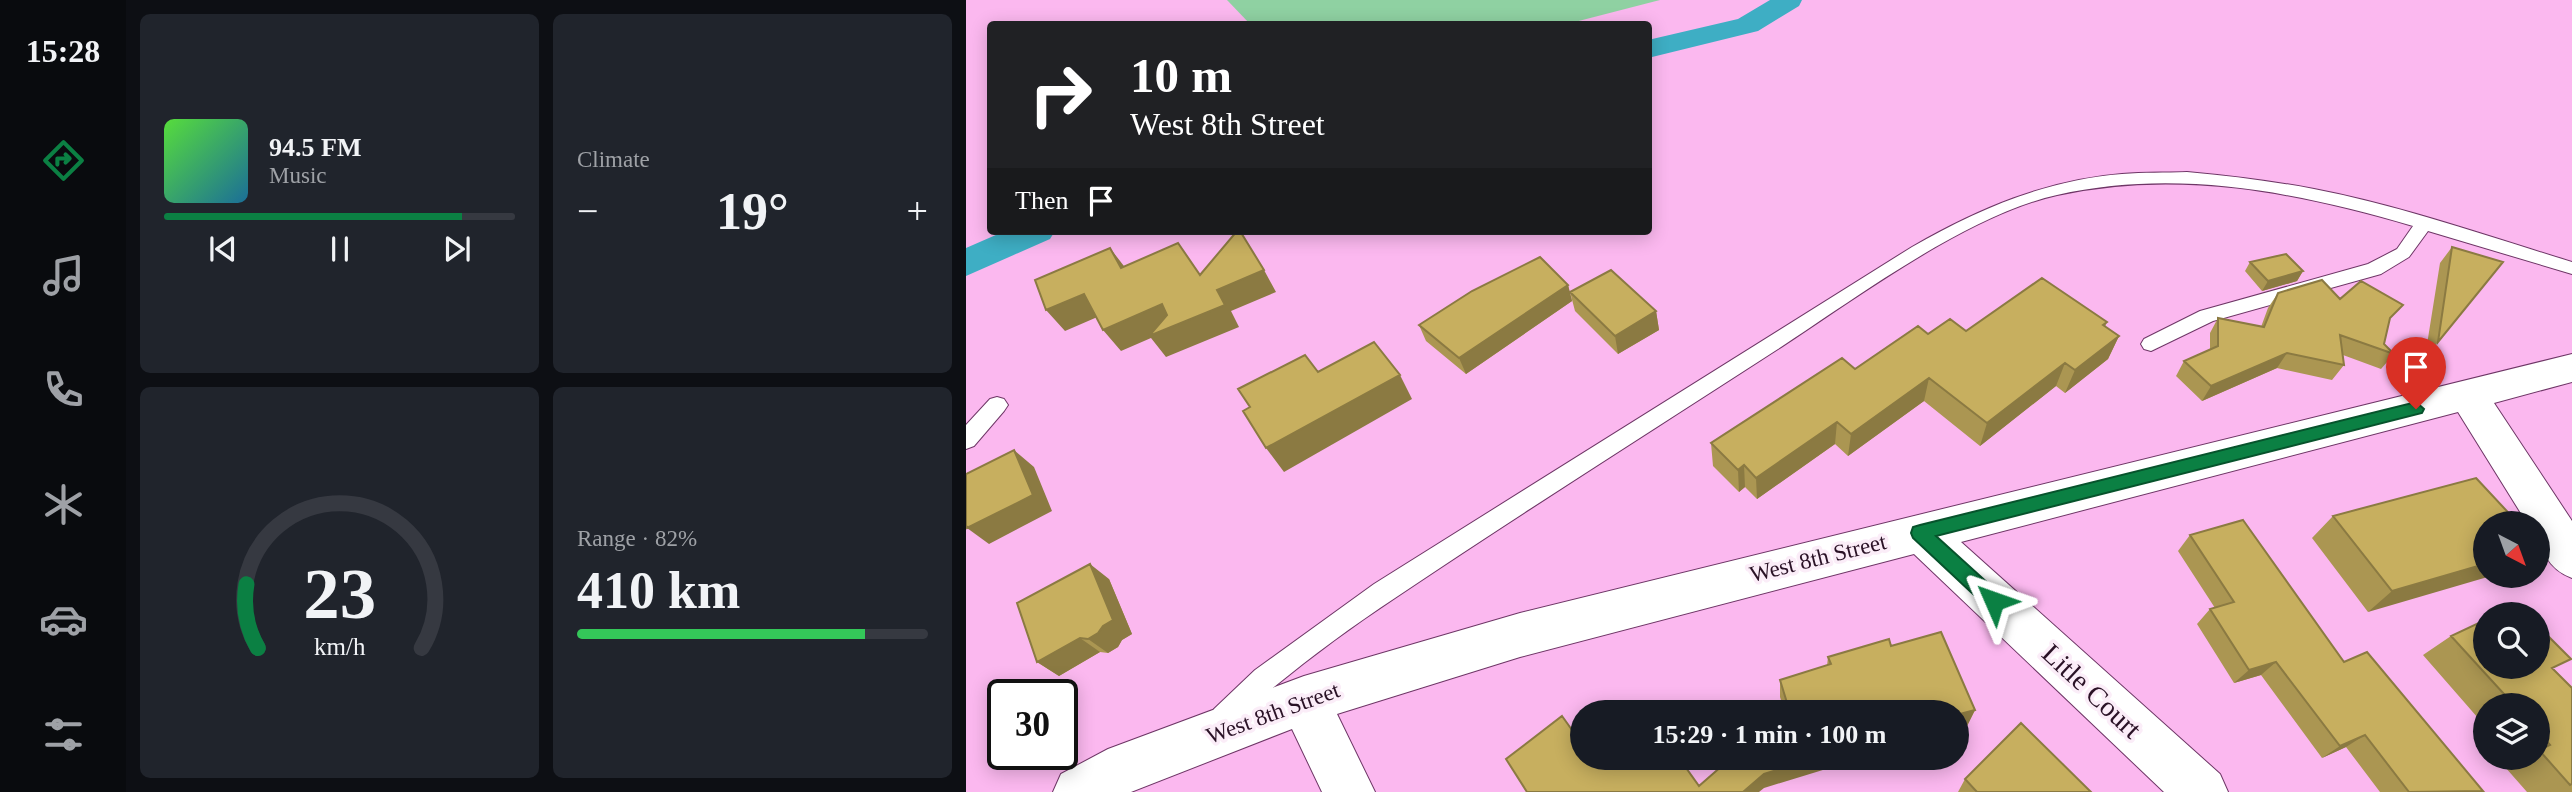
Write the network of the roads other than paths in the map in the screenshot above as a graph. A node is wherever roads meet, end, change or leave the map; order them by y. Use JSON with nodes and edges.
{"nodes":[{"id":1,"x":2423,"y":224,"type":"junction"},
{"id":2,"x":2572,"y":268,"type":"edge"},
{"id":3,"x":2151,"y":344,"type":"dead end"},
{"id":4,"x":2572,"y":368,"type":"edge"},
{"id":5,"x":2468,"y":395,"type":"junction"},
{"id":6,"x":997,"y":405,"type":"dead end"},
{"id":7,"x":966,"y":440,"type":"edge"},
{"id":8,"x":1920,"y":533,"type":"junction"},
{"id":9,"x":2572,"y":558,"type":"edge"},
{"id":10,"x":1304,"y":700,"type":"junction"},
{"id":11,"x":1208,"y":736,"type":"junction"},
{"id":12,"x":1079,"y":792,"type":"edge"},
{"id":13,"x":1349,"y":792,"type":"edge"},
{"id":14,"x":2202,"y":792,"type":"edge"}],
"edges":[{"from":1,"to":2,"type":"lane"},
{"from":1,"to":3,"type":"lane"},
{"from":1,"to":11,"type":"lane"},
{"from":4,"to":5,"type":"street","name":"West 8th Street"},
{"from":5,"to":8,"type":"street","name":"West 8th Street"},
{"from":5,"to":9,"type":"street"},
{"from":6,"to":7,"type":"lane"},
{"from":8,"to":10,"type":"street","name":"West 8th Street"},
{"from":8,"to":14,"type":"street","name":"Litle Court"},
{"from":10,"to":11,"type":"street","name":"West 8th Street"},
{"from":10,"to":13,"type":"street"},
{"from":11,"to":12,"type":"street","name":"West 8th Street"}]}
